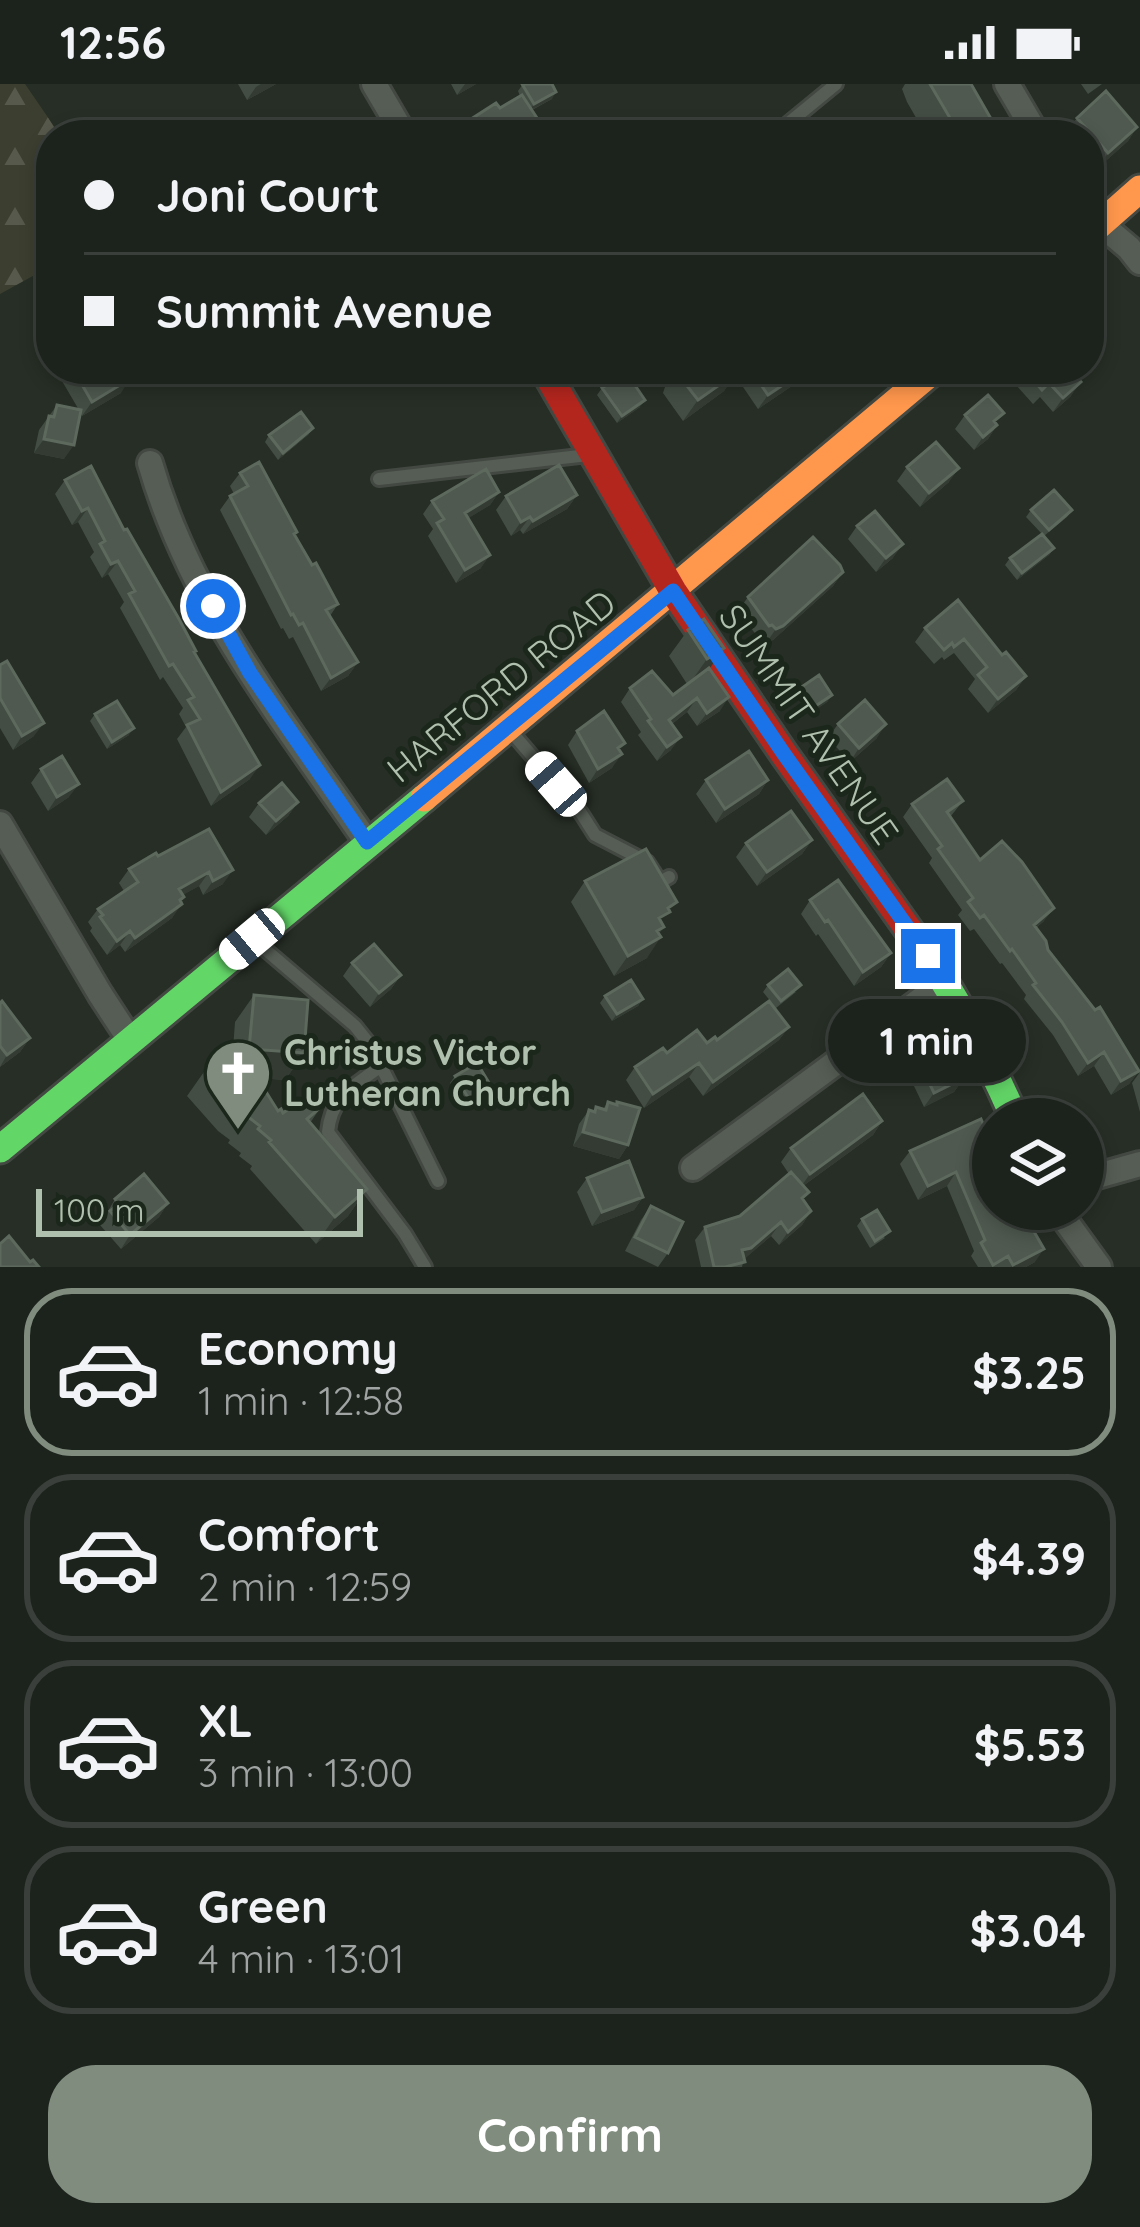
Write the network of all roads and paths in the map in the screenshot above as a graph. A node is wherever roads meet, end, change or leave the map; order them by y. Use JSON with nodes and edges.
{"nodes":[{"id":1,"x":374,"y":84,"type":"edge"},
{"id":2,"x":836,"y":84,"type":"edge"},
{"id":3,"x":1007,"y":84,"type":"edge"},
{"id":4,"x":395,"y":120,"type":"edge"},
{"id":5,"x":792,"y":120,"type":"edge"},
{"id":6,"x":1027,"y":120,"type":"edge"},
{"id":7,"x":1140,"y":190,"type":"edge"},
{"id":8,"x":1104,"y":216,"type":"edge"},
{"id":9,"x":1104,"y":231,"type":"edge"},
{"id":10,"x":1140,"y":262,"type":"edge"},
{"id":11,"x":553,"y":384,"type":"edge"},
{"id":12,"x":917,"y":384,"type":"edge"},
{"id":13,"x":596,"y":454,"type":"junction"},
{"id":14,"x":150,"y":464,"type":"dead end"},
{"id":15,"x":380,"y":479,"type":"dead end"},
{"id":16,"x":673,"y":591,"type":"junction"},
{"id":17,"x":507,"y":727,"type":"junction"},
{"id":18,"x":0,"y":824,"type":"edge"},
{"id":19,"x":367,"y":842,"type":"junction"},
{"id":20,"x":669,"y":877,"type":"edge"},
{"id":21,"x":252,"y":939,"type":"junction"},
{"id":22,"x":945,"y":982,"type":"junction"},
{"id":23,"x":130,"y":1040,"type":"junction"},
{"id":24,"x":382,"y":1065,"type":"junction"},
{"id":25,"x":1006,"y":1098,"type":"edge"},
{"id":26,"x":0,"y":1149,"type":"edge"},
{"id":27,"x":1140,"y":1164,"type":"edge"},
{"id":28,"x":693,"y":1168,"type":"dead end"},
{"id":29,"x":1104,"y":1174,"type":"edge"},
{"id":30,"x":438,"y":1181,"type":"dead end"},
{"id":31,"x":1073,"y":1230,"type":"edge"},
{"id":32,"x":425,"y":1267,"type":"edge"},
{"id":33,"x":1100,"y":1267,"type":"edge"}],
"edges":[{"from":1,"to":4,"type":"street"},
{"from":2,"to":5,"type":"lane"},
{"from":3,"to":6,"type":"street"},
{"from":7,"to":8,"type":"main road"},
{"from":9,"to":10,"type":"street"},
{"from":11,"to":13,"type":"main road","name":"SUMMIT AVENUE"},
{"from":12,"to":16,"type":"main road","name":"HARFORD ROAD"},
{"from":13,"to":15,"type":"lane"},
{"from":13,"to":16,"type":"main road","name":"SUMMIT AVENUE"},
{"from":14,"to":19,"type":"street"},
{"from":16,"to":17,"type":"main road","name":"HARFORD ROAD"},
{"from":16,"to":22,"type":"main road","name":"SUMMIT AVENUE"},
{"from":17,"to":19,"type":"main road","name":"HARFORD ROAD"},
{"from":17,"to":20,"type":"lane"},
{"from":18,"to":23,"type":"street"},
{"from":19,"to":21,"type":"main road","name":"HARFORD ROAD"},
{"from":21,"to":23,"type":"main road","name":"HARFORD ROAD"},
{"from":21,"to":24,"type":"lane"},
{"from":22,"to":25,"type":"main road","name":"SUMMIT AVENUE"},
{"from":22,"to":28,"type":"street"},
{"from":23,"to":26,"type":"main road","name":"HARFORD ROAD"},
{"from":24,"to":30,"type":"lane"},
{"from":24,"to":32,"type":"lane"},
{"from":27,"to":29,"type":"street"},
{"from":31,"to":33,"type":"street"}]}
